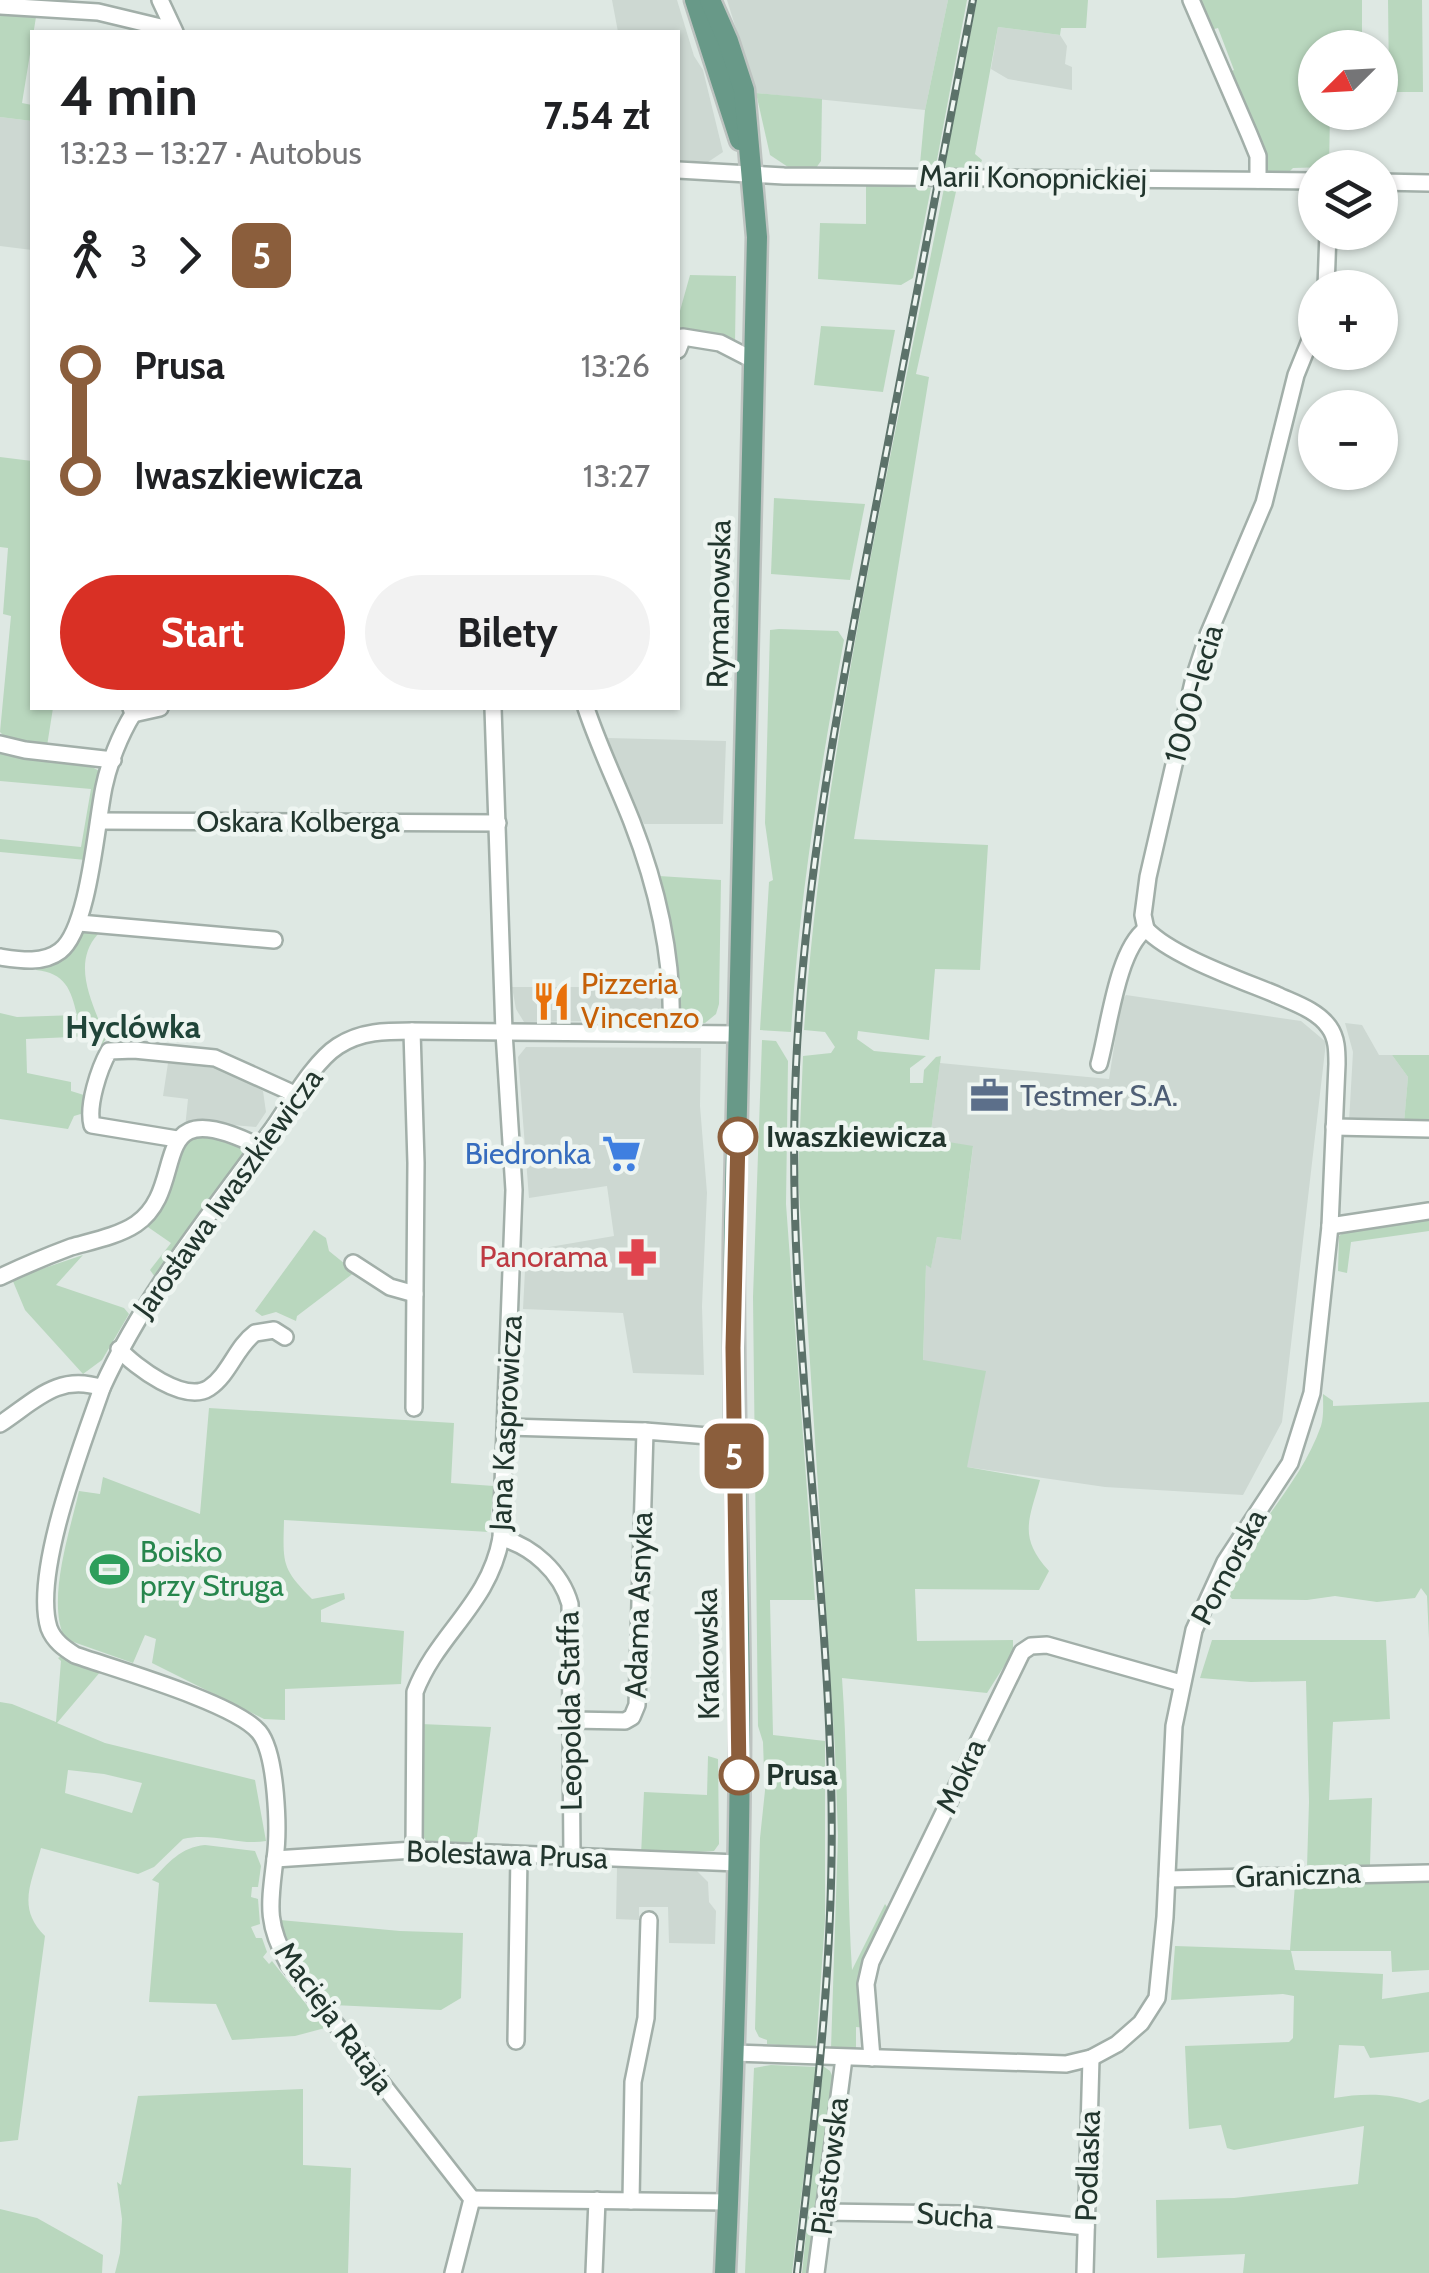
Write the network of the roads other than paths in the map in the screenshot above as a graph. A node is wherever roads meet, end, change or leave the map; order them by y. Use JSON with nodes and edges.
{"nodes":[{"id":1,"x":160,"y":0,"type":"edge"},
{"id":2,"x":695,"y":0,"type":"edge"},
{"id":3,"x":710,"y":0,"type":"edge"},
{"id":4,"x":1191,"y":0,"type":"edge"},
{"id":5,"x":0,"y":6,"type":"edge"},
{"id":6,"x":170,"y":30,"type":"edge"},
{"id":7,"x":174,"y":30,"type":"edge"},
{"id":8,"x":680,"y":170,"type":"edge"},
{"id":9,"x":752,"y":175,"type":"junction"},
{"id":10,"x":1258,"y":180,"type":"junction"},
{"id":11,"x":1298,"y":181,"type":"edge"},
{"id":12,"x":1398,"y":183,"type":"edge"},
{"id":13,"x":1429,"y":184,"type":"edge"},
{"id":14,"x":680,"y":344,"type":"edge"},
{"id":15,"x":755,"y":362,"type":"junction"},
{"id":16,"x":1298,"y":370,"type":"edge"},
{"id":17,"x":493,"y":710,"type":"edge"},
{"id":18,"x":587,"y":710,"type":"edge"},
{"id":19,"x":132,"y":711,"type":"edge"},
{"id":20,"x":0,"y":744,"type":"edge"},
{"id":21,"x":113,"y":760,"type":"junction"},
{"id":22,"x":99,"y":820,"type":"junction"},
{"id":23,"x":498,"y":823,"type":"junction"},
{"id":24,"x":79,"y":922,"type":"junction"},
{"id":25,"x":1146,"y":928,"type":"junction"},
{"id":26,"x":274,"y":940,"type":"dead end"},
{"id":27,"x":0,"y":957,"type":"edge"},
{"id":28,"x":412,"y":1031,"type":"junction"},
{"id":29,"x":504,"y":1032,"type":"junction"},
{"id":30,"x":672,"y":1033,"type":"junction"},
{"id":31,"x":739,"y":1034,"type":"junction"},
{"id":32,"x":1099,"y":1064,"type":"dead end"},
{"id":33,"x":297,"y":1095,"type":"junction"},
{"id":34,"x":1334,"y":1126,"type":"junction"},
{"id":35,"x":1429,"y":1129,"type":"edge"},
{"id":36,"x":177,"y":1139,"type":"junction"},
{"id":37,"x":260,"y":1147,"type":"junction"},
{"id":38,"x":1429,"y":1211,"type":"edge"},
{"id":39,"x":1330,"y":1226,"type":"junction"},
{"id":40,"x":353,"y":1263,"type":"dead end"},
{"id":41,"x":0,"y":1277,"type":"edge"},
{"id":42,"x":415,"y":1294,"type":"junction"},
{"id":43,"x":285,"y":1337,"type":"dead end"},
{"id":44,"x":119,"y":1349,"type":"junction"},
{"id":45,"x":102,"y":1388,"type":"junction"},
{"id":46,"x":414,"y":1408,"type":"dead end"},
{"id":47,"x":0,"y":1424,"type":"edge"},
{"id":48,"x":507,"y":1426,"type":"junction"},
{"id":49,"x":645,"y":1432,"type":"junction"},
{"id":50,"x":734,"y":1438,"type":"junction"},
{"id":51,"x":502,"y":1538,"type":"junction"},
{"id":52,"x":57,"y":1642,"type":"joint"},
{"id":53,"x":1181,"y":1683,"type":"junction"},
{"id":54,"x":572,"y":1720,"type":"junction"},
{"id":55,"x":414,"y":1850,"type":"junction"},
{"id":56,"x":520,"y":1855,"type":"junction"},
{"id":57,"x":572,"y":1856,"type":"junction"},
{"id":58,"x":275,"y":1859,"type":"junction"},
{"id":59,"x":738,"y":1864,"type":"junction"},
{"id":60,"x":1429,"y":1873,"type":"edge"},
{"id":61,"x":1167,"y":1878,"type":"junction"},
{"id":62,"x":649,"y":1920,"type":"dead end"},
{"id":63,"x":516,"y":2041,"type":"dead end"},
{"id":64,"x":734,"y":2053,"type":"junction"},
{"id":65,"x":844,"y":2058,"type":"junction"},
{"id":66,"x":872,"y":2058,"type":"junction"},
{"id":67,"x":1092,"y":2058,"type":"junction"},
{"id":68,"x":472,"y":2199,"type":"junction"},
{"id":69,"x":597,"y":2200,"type":"junction"},
{"id":70,"x":631,"y":2200,"type":"junction"},
{"id":71,"x":728,"y":2202,"type":"junction"},
{"id":72,"x":823,"y":2212,"type":"junction"},
{"id":73,"x":1086,"y":2227,"type":"junction"},
{"id":74,"x":454,"y":2273,"type":"edge"},
{"id":75,"x":594,"y":2273,"type":"edge"},
{"id":76,"x":726,"y":2273,"type":"edge"},
{"id":77,"x":816,"y":2273,"type":"edge"},
{"id":78,"x":1085,"y":2273,"type":"edge"}],
"edges":[{"from":1,"to":7,"type":"street"},
{"from":2,"to":9,"type":"main road","name":"Rymanowska"},
{"from":3,"to":9,"type":"main road","name":"Rymanowska"},
{"from":4,"to":10,"type":"street"},
{"from":5,"to":6,"type":"street"},
{"from":8,"to":9,"type":"street","name":"Marii Konopnickiej"},
{"from":9,"to":10,"type":"street","name":"Marii Konopnickiej"},
{"from":9,"to":15,"type":"main road","name":"Rymanowska"},
{"from":10,"to":11,"type":"street","name":"Marii Konopnickiej"},
{"from":12,"to":13,"type":"street"},
{"from":14,"to":15,"type":"street"},
{"from":15,"to":31,"type":"main road","name":"Rymanowska"},
{"from":16,"to":25,"type":"street","name":"1000-lecia"},
{"from":17,"to":23,"type":"street","name":"Jana Kasprowicza"},
{"from":18,"to":30,"type":"street"},
{"from":19,"to":21,"type":"street"},
{"from":20,"to":21,"type":"street"},
{"from":21,"to":22,"type":"street"},
{"from":22,"to":23,"type":"street","name":"Oskara Kolberga"},
{"from":22,"to":24,"type":"street"},
{"from":23,"to":29,"type":"street","name":"Jana Kasprowicza"},
{"from":24,"to":26,"type":"street"},
{"from":24,"to":27,"type":"street"},
{"from":25,"to":32,"type":"street","name":"1000-lecia"},
{"from":25,"to":34,"type":"street","name":"Pomorska"},
{"from":28,"to":29,"type":"street","name":"Jarosława Iwaszkiewicza"},
{"from":28,"to":33,"type":"street","name":"Jarosława Iwaszkiewicza"},
{"from":28,"to":42,"type":"street"},
{"from":29,"to":30,"type":"street","name":"Jarosława Iwaszkiewicza"},
{"from":29,"to":48,"type":"street","name":"Jana Kasprowicza"},
{"from":30,"to":31,"type":"street","name":"Jarosława Iwaszkiewicza"},
{"from":31,"to":50,"type":"main road","name":"Krakowska"},
{"from":33,"to":36,"type":"street"},
{"from":33,"to":37,"type":"street","name":"Jarosława Iwaszkiewicza"},
{"from":34,"to":35,"type":"street"},
{"from":34,"to":39,"type":"street","name":"Pomorska"},
{"from":36,"to":37,"type":"street"},
{"from":36,"to":41,"type":"street"},
{"from":37,"to":44,"type":"street","name":"Jarosława Iwaszkiewicza"},
{"from":38,"to":39,"type":"street"},
{"from":39,"to":53,"type":"street","name":"Pomorska"},
{"from":40,"to":42,"type":"street"},
{"from":42,"to":46,"type":"street"},
{"from":43,"to":44,"type":"street"},
{"from":44,"to":45,"type":"street","name":"Jarosława Iwaszkiewicza"},
{"from":45,"to":47,"type":"street"},
{"from":45,"to":52,"type":"street","name":"Jarosława Iwaszkiewicza"},
{"from":48,"to":49,"type":"street"},
{"from":48,"to":51,"type":"street","name":"Jana Kasprowicza"},
{"from":49,"to":50,"type":"street"},
{"from":49,"to":54,"type":"street","name":"Adama Asnyka"},
{"from":50,"to":59,"type":"main road","name":"Krakowska"},
{"from":51,"to":54,"type":"street","name":"Leopolda Staffa"},
{"from":51,"to":55,"type":"street","name":"Jana Kasprowicza"},
{"from":52,"to":58,"type":"street","name":"Macieja Rataja"},
{"from":53,"to":61,"type":"street","name":"Pomorska"},
{"from":53,"to":66,"type":"street","name":"Mokra"},
{"from":54,"to":57,"type":"street","name":"Leopolda Staffa"},
{"from":55,"to":56,"type":"street","name":"Bolesława Prusa"},
{"from":55,"to":58,"type":"street","name":"Bolesława Prusa"},
{"from":56,"to":57,"type":"street","name":"Bolesława Prusa"},
{"from":56,"to":63,"type":"street"},
{"from":57,"to":59,"type":"street","name":"Bolesława Prusa"},
{"from":58,"to":68,"type":"street","name":"Macieja Rataja"},
{"from":59,"to":64,"type":"main road","name":"Krakowska"},
{"from":60,"to":61,"type":"street","name":"Graniczna"},
{"from":61,"to":67,"type":"street","name":"Pomorska"},
{"from":62,"to":70,"type":"street"},
{"from":64,"to":65,"type":"street","name":"Pomorska"},
{"from":64,"to":71,"type":"main road","name":"Krakowska"},
{"from":65,"to":66,"type":"street","name":"Pomorska"},
{"from":65,"to":72,"type":"street","name":"Piastowska"},
{"from":66,"to":67,"type":"street","name":"Pomorska"},
{"from":67,"to":73,"type":"street","name":"Podlaska"},
{"from":68,"to":69,"type":"street"},
{"from":68,"to":74,"type":"street"},
{"from":69,"to":70,"type":"street"},
{"from":69,"to":75,"type":"street"},
{"from":70,"to":71,"type":"street"},
{"from":71,"to":76,"type":"main road","name":"Krakowska"},
{"from":72,"to":73,"type":"street","name":"Sucha"},
{"from":72,"to":77,"type":"street","name":"Piastowska"},
{"from":73,"to":78,"type":"street","name":"Podlaska"}]}
